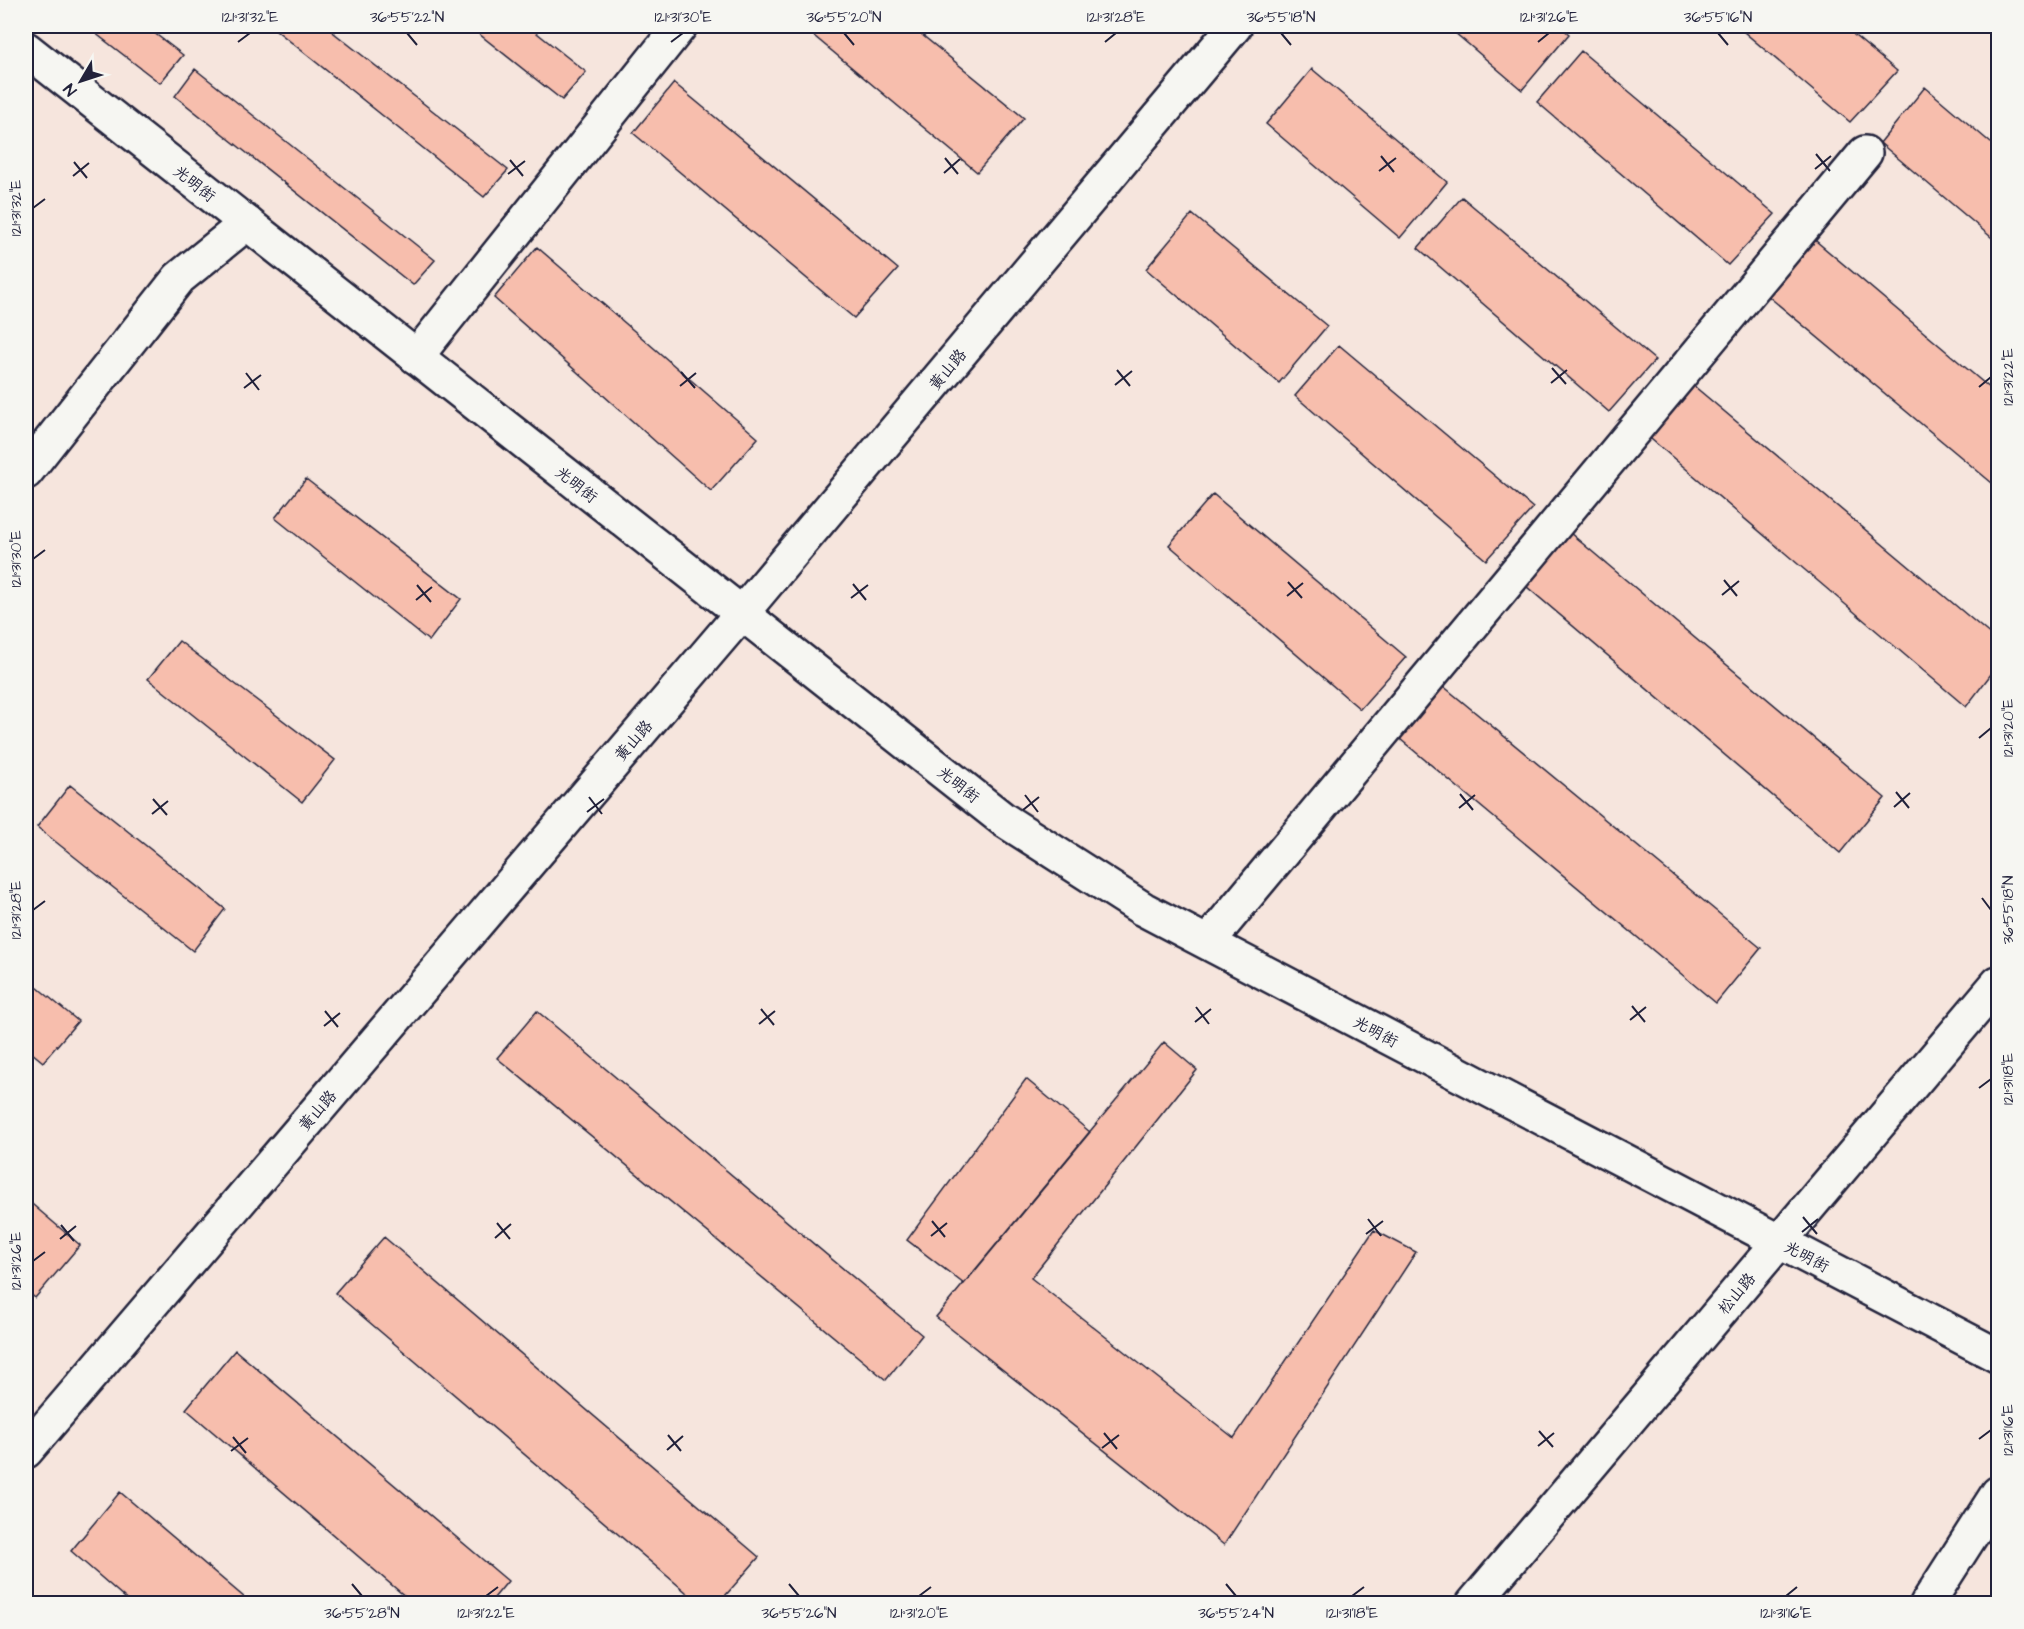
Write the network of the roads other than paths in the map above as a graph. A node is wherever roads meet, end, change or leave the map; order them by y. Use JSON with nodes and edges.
{"nodes":[{"id":1,"x":680,"y":26,"type":"edge"},
{"id":2,"x":1235,"y":26,"type":"edge"},
{"id":3,"x":26,"y":49,"type":"edge"},
{"id":4,"x":1865,"y":153,"type":"dead end"},
{"id":5,"x":246,"y":224,"type":"junction"},
{"id":6,"x":416,"y":357,"type":"junction"},
{"id":7,"x":26,"y":472,"type":"edge"},
{"id":8,"x":741,"y":614,"type":"junction"},
{"id":9,"x":1208,"y":942,"type":"junction"},
{"id":10,"x":1998,"y":982,"type":"edge"},
{"id":11,"x":1780,"y":1242,"type":"junction"},
{"id":12,"x":1998,"y":1356,"type":"edge"},
{"id":13,"x":26,"y":1451,"type":"edge"},
{"id":14,"x":1998,"y":1492,"type":"edge"},
{"id":15,"x":1473,"y":1604,"type":"edge"},
{"id":16,"x":1928,"y":1604,"type":"edge"}],
"edges":[{"from":1,"to":6,"type":"street"},
{"from":2,"to":8,"type":"street","name":"黄山路"},
{"from":3,"to":5,"type":"street","name":"光明街"},
{"from":4,"to":9,"type":"street"},
{"from":5,"to":6,"type":"street","name":"光明街"},
{"from":5,"to":7,"type":"street"},
{"from":6,"to":8,"type":"street","name":"光明街"},
{"from":8,"to":9,"type":"street","name":"光明街"},
{"from":8,"to":13,"type":"street","name":"黄山路"},
{"from":9,"to":11,"type":"street","name":"光明街"},
{"from":10,"to":11,"type":"street","name":"松山路"},
{"from":11,"to":12,"type":"street","name":"光明街"},
{"from":11,"to":15,"type":"street","name":"松山路"},
{"from":14,"to":16,"type":"street"}]}
